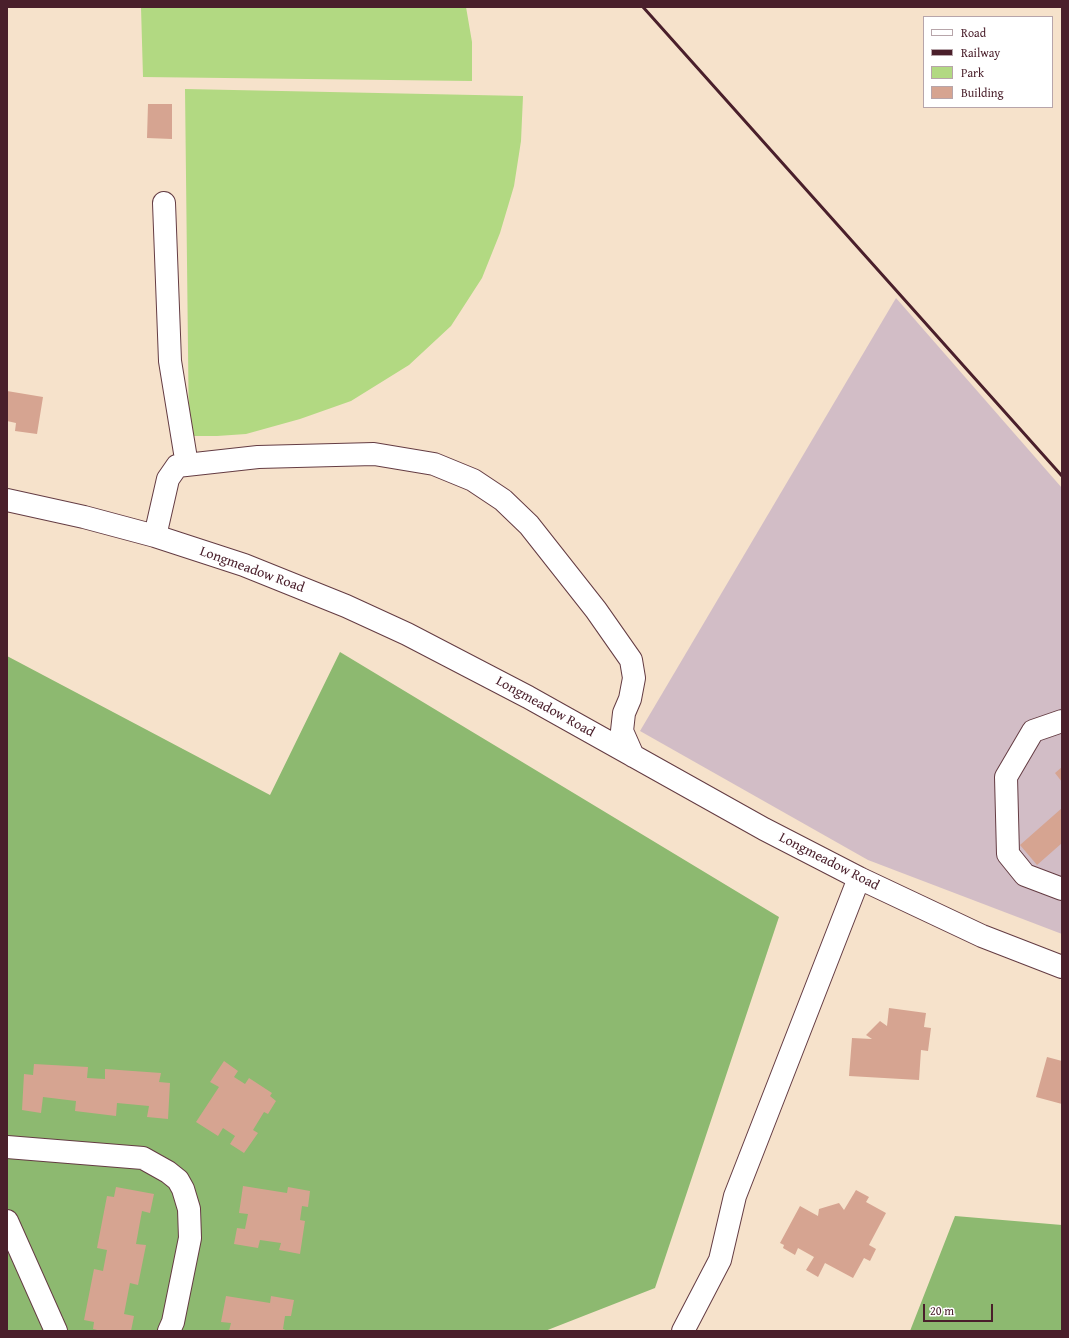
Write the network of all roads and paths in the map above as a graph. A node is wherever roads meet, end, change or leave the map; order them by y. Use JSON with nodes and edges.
{"nodes":[{"id":1,"x":164,"y":203,"type":"dead end"},
{"id":2,"x":187,"y":465,"type":"junction"},
{"id":3,"x":7,"y":500,"type":"edge"},
{"id":4,"x":155,"y":536,"type":"junction"},
{"id":5,"x":1062,"y":721,"type":"edge"},
{"id":6,"x":633,"y":756,"type":"junction"},
{"id":7,"x":859,"y":878,"type":"junction"},
{"id":8,"x":1062,"y":888,"type":"edge"},
{"id":9,"x":1062,"y":967,"type":"edge"},
{"id":10,"x":7,"y":1147,"type":"edge"},
{"id":11,"x":7,"y":1221,"type":"edge"},
{"id":12,"x":56,"y":1331,"type":"edge"},
{"id":13,"x":169,"y":1331,"type":"edge"},
{"id":14,"x":683,"y":1331,"type":"edge"}],
"edges":[{"from":1,"to":2,"type":"street"},
{"from":2,"to":4,"type":"street"},
{"from":2,"to":6,"type":"street"},
{"from":3,"to":4,"type":"street","name":"Longmeadow Road"},
{"from":4,"to":6,"type":"street","name":"Longmeadow Road"},
{"from":5,"to":8,"type":"street"},
{"from":6,"to":7,"type":"street","name":"Longmeadow Road"},
{"from":7,"to":9,"type":"street","name":"Longmeadow Road"},
{"from":7,"to":14,"type":"street"},
{"from":10,"to":13,"type":"street"},
{"from":11,"to":12,"type":"street"}]}
